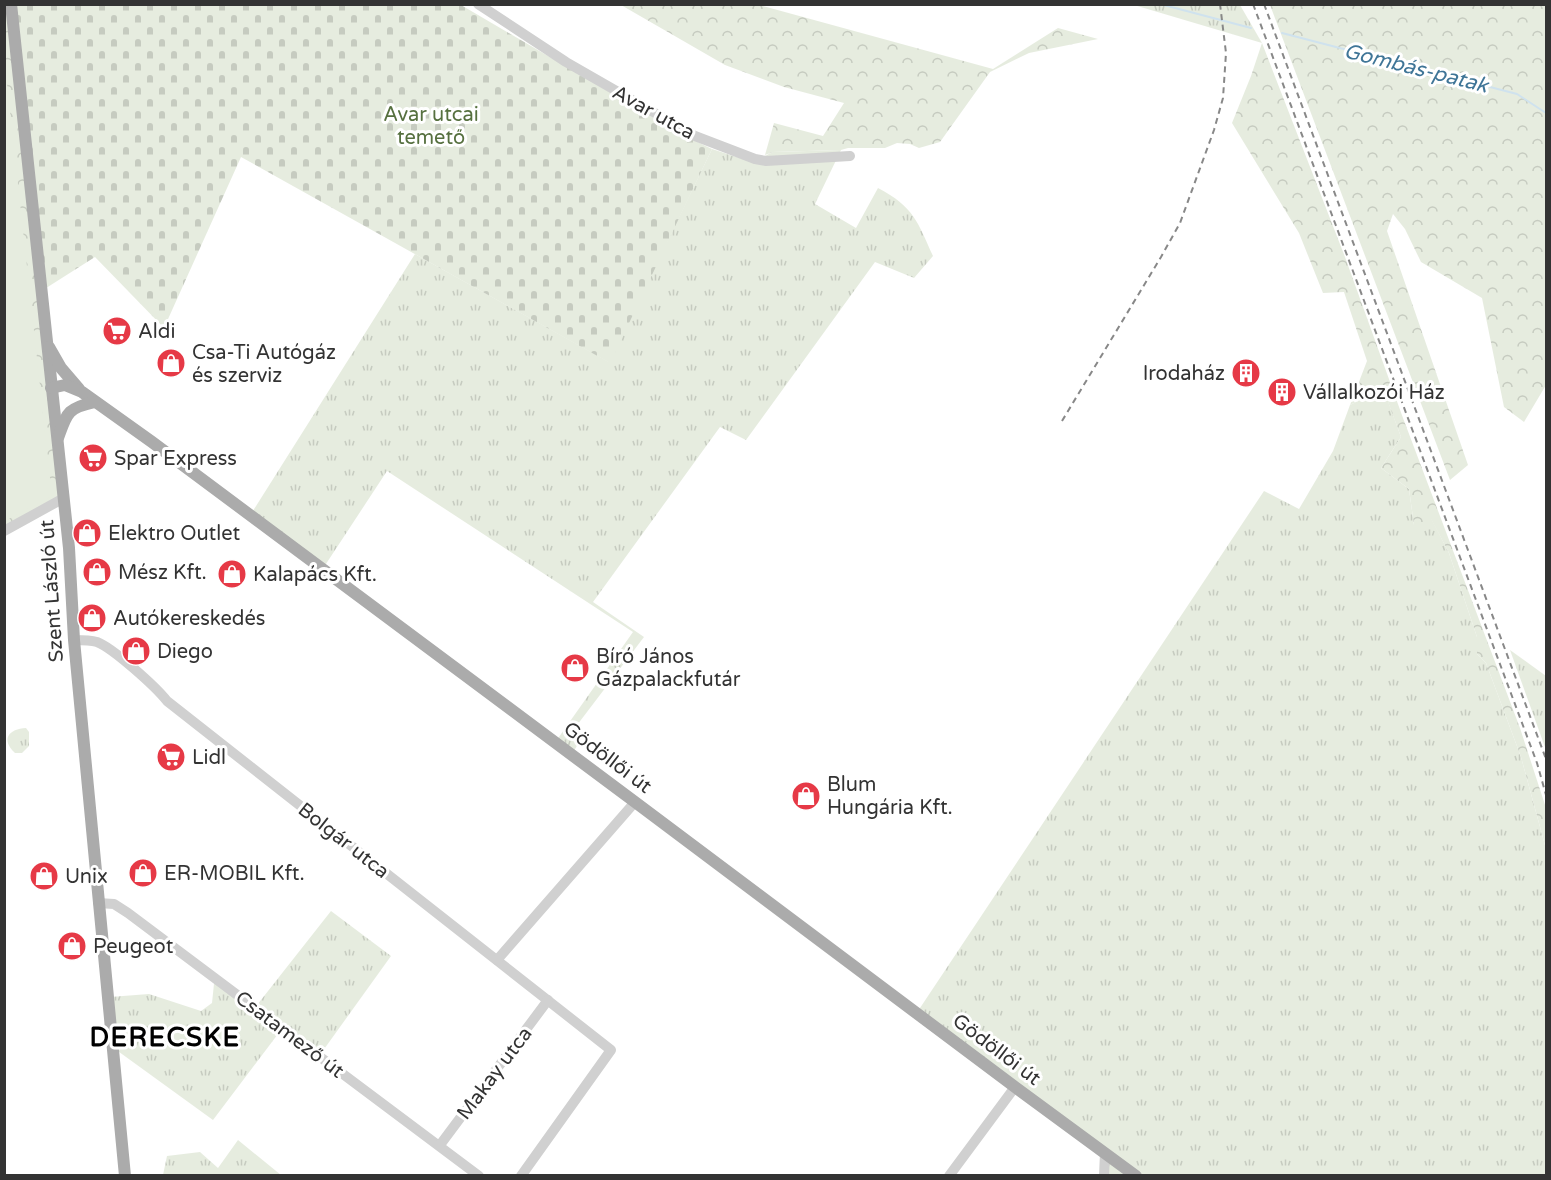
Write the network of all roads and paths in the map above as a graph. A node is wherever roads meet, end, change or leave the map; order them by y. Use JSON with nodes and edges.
{"nodes":[{"id":1,"x":11,"y":4,"type":"edge"},
{"id":2,"x":478,"y":4,"type":"edge"},
{"id":3,"x":850,"y":156,"type":"dead end"},
{"id":4,"x":47,"y":344,"type":"junction"},
{"id":5,"x":51,"y":388,"type":"junction"},
{"id":6,"x":82,"y":392,"type":"junction"},
{"id":7,"x":94,"y":402,"type":"junction"},
{"id":8,"x":57,"y":439,"type":"junction"},
{"id":9,"x":64,"y":498,"type":"junction"},
{"id":10,"x":4,"y":531,"type":"edge"},
{"id":11,"x":74,"y":640,"type":"junction"},
{"id":12,"x":635,"y":801,"type":"junction"},
{"id":13,"x":98,"y":903,"type":"junction"},
{"id":14,"x":496,"y":960,"type":"junction"},
{"id":15,"x":548,"y":1000,"type":"junction"},
{"id":16,"x":1015,"y":1087,"type":"junction"},
{"id":17,"x":440,"y":1145,"type":"junction"},
{"id":18,"x":1105,"y":1153,"type":"junction"},
{"id":19,"x":125,"y":1176,"type":"edge"},
{"id":20,"x":479,"y":1176,"type":"edge"},
{"id":21,"x":521,"y":1176,"type":"edge"},
{"id":22,"x":950,"y":1176,"type":"edge"},
{"id":23,"x":1104,"y":1176,"type":"edge"},
{"id":24,"x":1136,"y":1176,"type":"edge"}],
"edges":[{"from":1,"to":4,"type":"main road","name":"Szent László út"},
{"from":2,"to":3,"type":"street","name":"Avar utca"},
{"from":4,"to":5,"type":"main road","name":"Szent László út"},
{"from":4,"to":6,"type":"main road","name":"Gödöllői út"},
{"from":5,"to":6,"type":"main road"},
{"from":5,"to":8,"type":"main road","name":"Szent László út"},
{"from":6,"to":7,"type":"main road","name":"Gödöllői út"},
{"from":7,"to":8,"type":"main road"},
{"from":7,"to":12,"type":"main road","name":"Gödöllői út"},
{"from":8,"to":9,"type":"main road","name":"Szent László út"},
{"from":9,"to":10,"type":"street"},
{"from":9,"to":11,"type":"main road","name":"Szent László út"},
{"from":11,"to":13,"type":"main road","name":"Szent László út"},
{"from":11,"to":14,"type":"street","name":"Bolgár utca"},
{"from":12,"to":14,"type":"street"},
{"from":12,"to":16,"type":"main road","name":"Gödöllői út"},
{"from":13,"to":17,"type":"street","name":"Csatamező út"},
{"from":13,"to":19,"type":"main road","name":"Szent László út"},
{"from":14,"to":15,"type":"street","name":"Bolgár utca"},
{"from":15,"to":17,"type":"street","name":"Makay utca"},
{"from":15,"to":21,"type":"street","name":"Bolgár utca"},
{"from":16,"to":18,"type":"main road","name":"Gödöllői út"},
{"from":16,"to":22,"type":"street"},
{"from":17,"to":20,"type":"street","name":"Csatamező út"},
{"from":18,"to":23,"type":"street"},
{"from":18,"to":24,"type":"main road","name":"Gödöllői út"}]}
